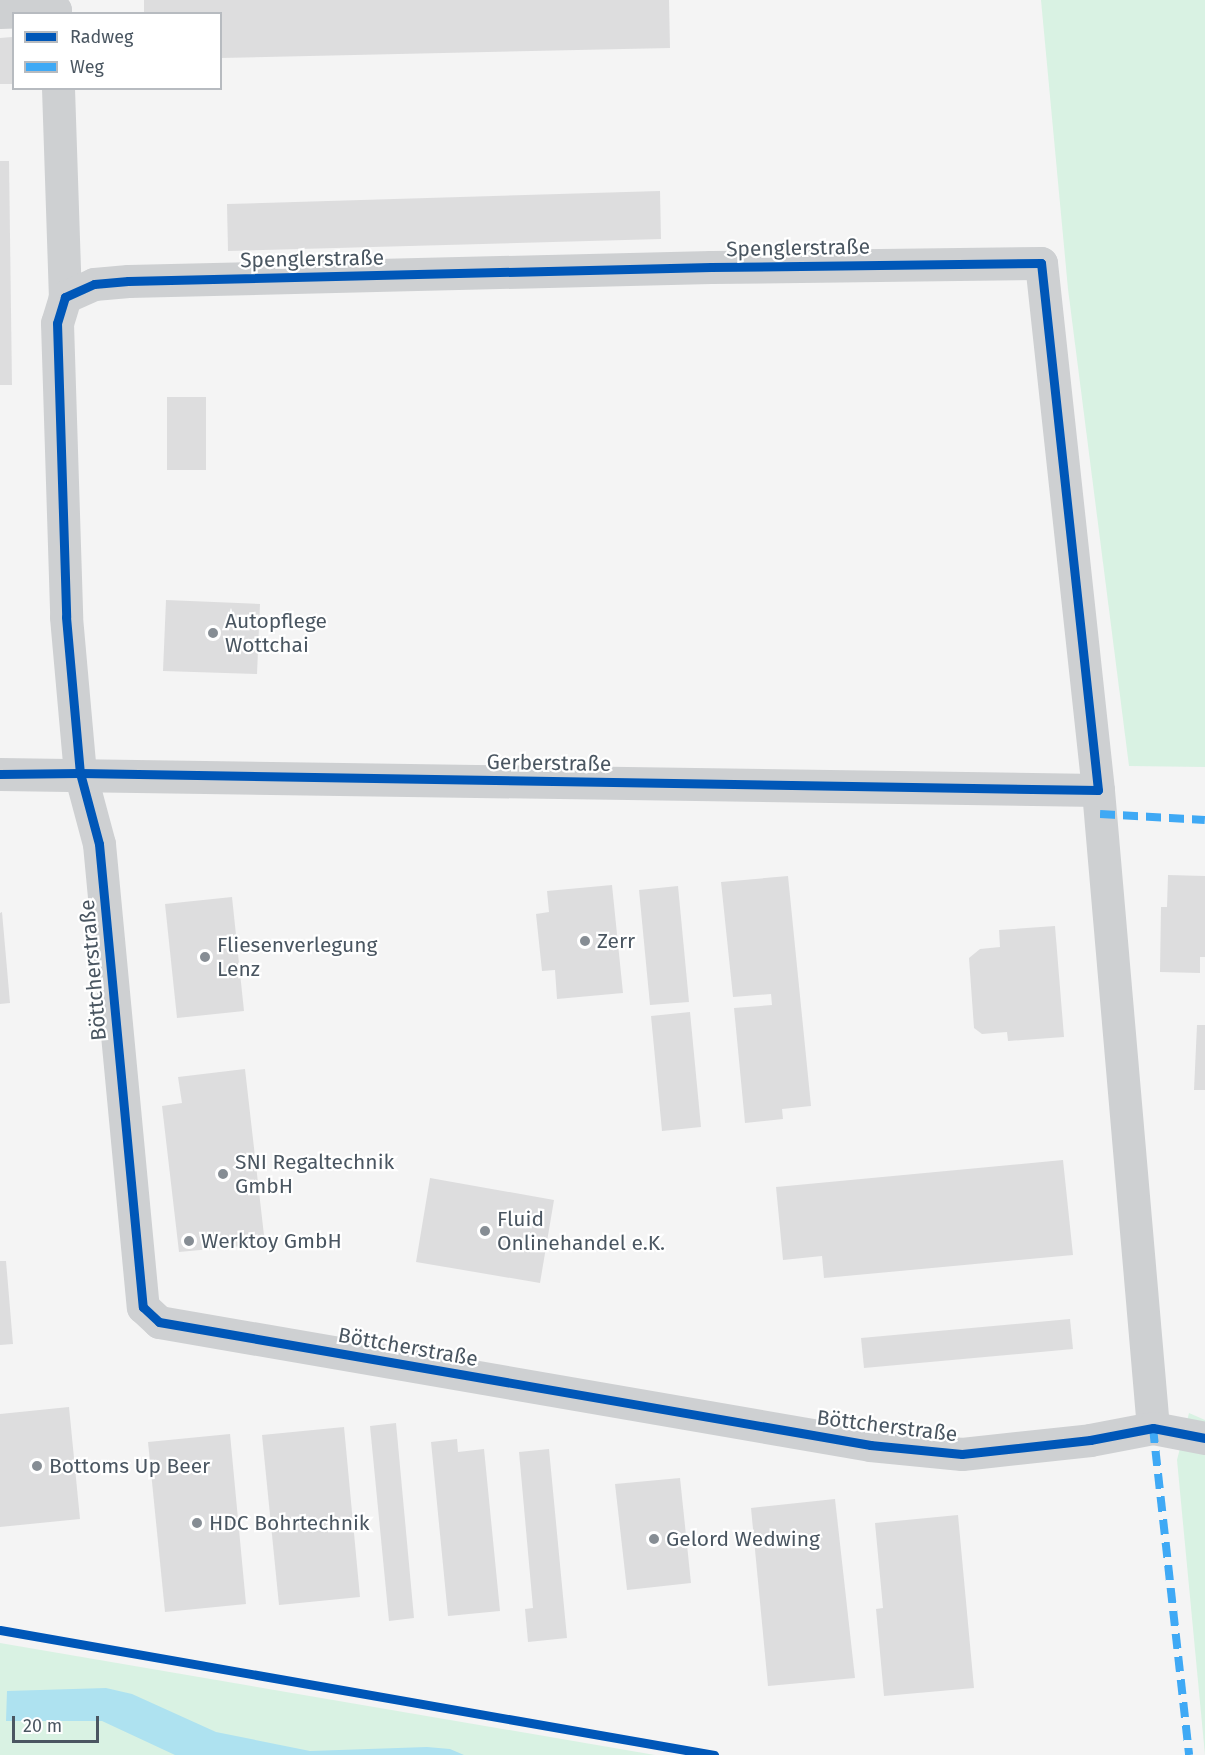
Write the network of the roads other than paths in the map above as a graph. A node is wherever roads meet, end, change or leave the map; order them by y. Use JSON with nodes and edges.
{"nodes":[{"id":1,"x":0,"y":12,"type":"edge"},
{"id":2,"x":55,"y":12,"type":"edge"},
{"id":3,"x":58,"y":90,"type":"edge"},
{"id":4,"x":65,"y":297,"type":"junction"},
{"id":5,"x":80,"y":773,"type":"junction"},
{"id":6,"x":0,"y":774,"type":"edge"},
{"id":7,"x":1098,"y":790,"type":"junction"},
{"id":8,"x":1153,"y":1428,"type":"junction"},
{"id":9,"x":1205,"y":1438,"type":"edge"}],
"edges":[{"from":1,"to":2,"type":"street"},
{"from":3,"to":4,"type":"street"},
{"from":4,"to":5,"type":"street"},
{"from":4,"to":7,"type":"street","name":"Spenglerstraße"},
{"from":5,"to":6,"type":"street","name":"Gerberstraße"},
{"from":5,"to":7,"type":"street","name":"Gerberstraße"},
{"from":5,"to":8,"type":"street","name":"Böttcherstraße"},
{"from":7,"to":8,"type":"street"},
{"from":8,"to":9,"type":"street","name":"Böttcherstraße"}]}
